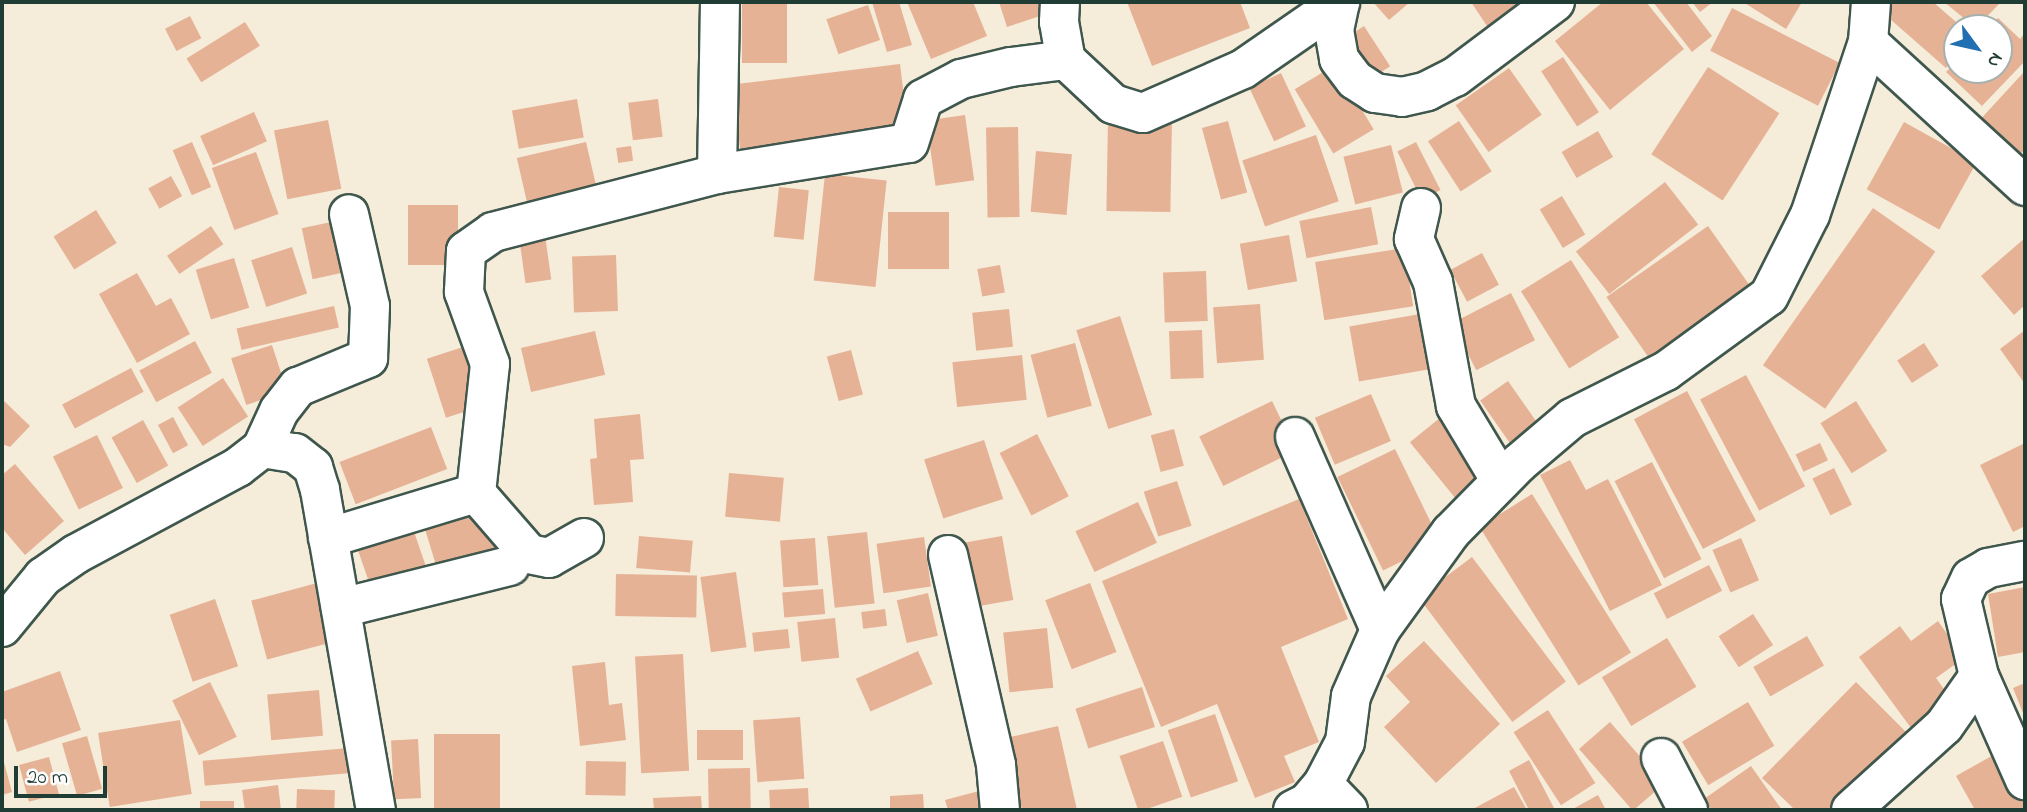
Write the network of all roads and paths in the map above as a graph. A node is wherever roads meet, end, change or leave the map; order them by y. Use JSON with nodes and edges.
{"nodes":[{"id":1,"x":720,"y":2,"type":"edge"},
{"id":2,"x":1060,"y":2,"type":"edge"},
{"id":3,"x":1340,"y":2,"type":"edge"},
{"id":4,"x":1555,"y":2,"type":"edge"},
{"id":5,"x":1871,"y":2,"type":"edge"},
{"id":6,"x":1868,"y":43,"type":"junction"},
{"id":7,"x":1066,"y":60,"type":"junction"},
{"id":8,"x":717,"y":174,"type":"junction"},
{"id":9,"x":2025,"y":186,"type":"edge"},
{"id":10,"x":1421,"y":208,"type":"dead end"},
{"id":11,"x":349,"y":214,"type":"dead end"},
{"id":12,"x":1295,"y":437,"type":"dead end"},
{"id":13,"x":262,"y":448,"type":"junction"},
{"id":14,"x":1501,"y":481,"type":"junction"},
{"id":15,"x":475,"y":493,"type":"junction"},
{"id":16,"x":328,"y":538,"type":"junction"},
{"id":17,"x":584,"y":538,"type":"dead end"},
{"id":18,"x":948,"y":555,"type":"dead end"},
{"id":19,"x":2025,"y":561,"type":"edge"},
{"id":20,"x":510,"y":566,"type":"dead end"},
{"id":21,"x":341,"y":608,"type":"junction"},
{"id":22,"x":2,"y":627,"type":"edge"},
{"id":23,"x":1381,"y":630,"type":"junction"},
{"id":24,"x":1979,"y":676,"type":"junction"},
{"id":25,"x":1661,"y":758,"type":"dead end"},
{"id":26,"x":2025,"y":780,"type":"edge"},
{"id":27,"x":1335,"y":797,"type":"edge"},
{"id":28,"x":376,"y":810,"type":"edge"},
{"id":29,"x":1000,"y":810,"type":"edge"},
{"id":30,"x":1293,"y":810,"type":"edge"},
{"id":31,"x":1688,"y":810,"type":"edge"},
{"id":32,"x":1851,"y":810,"type":"edge"}],
"edges":[{"from":1,"to":8,"type":"street"},
{"from":2,"to":7,"type":"street"},
{"from":3,"to":4,"type":"street"},
{"from":3,"to":7,"type":"street"},
{"from":5,"to":6,"type":"street"},
{"from":6,"to":9,"type":"street"},
{"from":6,"to":14,"type":"street"},
{"from":7,"to":8,"type":"street"},
{"from":8,"to":15,"type":"street"},
{"from":10,"to":14,"type":"street"},
{"from":11,"to":13,"type":"street"},
{"from":12,"to":23,"type":"street"},
{"from":13,"to":16,"type":"street"},
{"from":13,"to":22,"type":"street"},
{"from":14,"to":23,"type":"street"},
{"from":15,"to":16,"type":"street"},
{"from":15,"to":17,"type":"street"},
{"from":16,"to":21,"type":"street"},
{"from":18,"to":29,"type":"street"},
{"from":19,"to":24,"type":"street"},
{"from":20,"to":21,"type":"street"},
{"from":21,"to":28,"type":"street"},
{"from":23,"to":27,"type":"street"},
{"from":24,"to":26,"type":"street"},
{"from":24,"to":32,"type":"street"},
{"from":25,"to":31,"type":"street"},
{"from":27,"to":30,"type":"street"}]}
